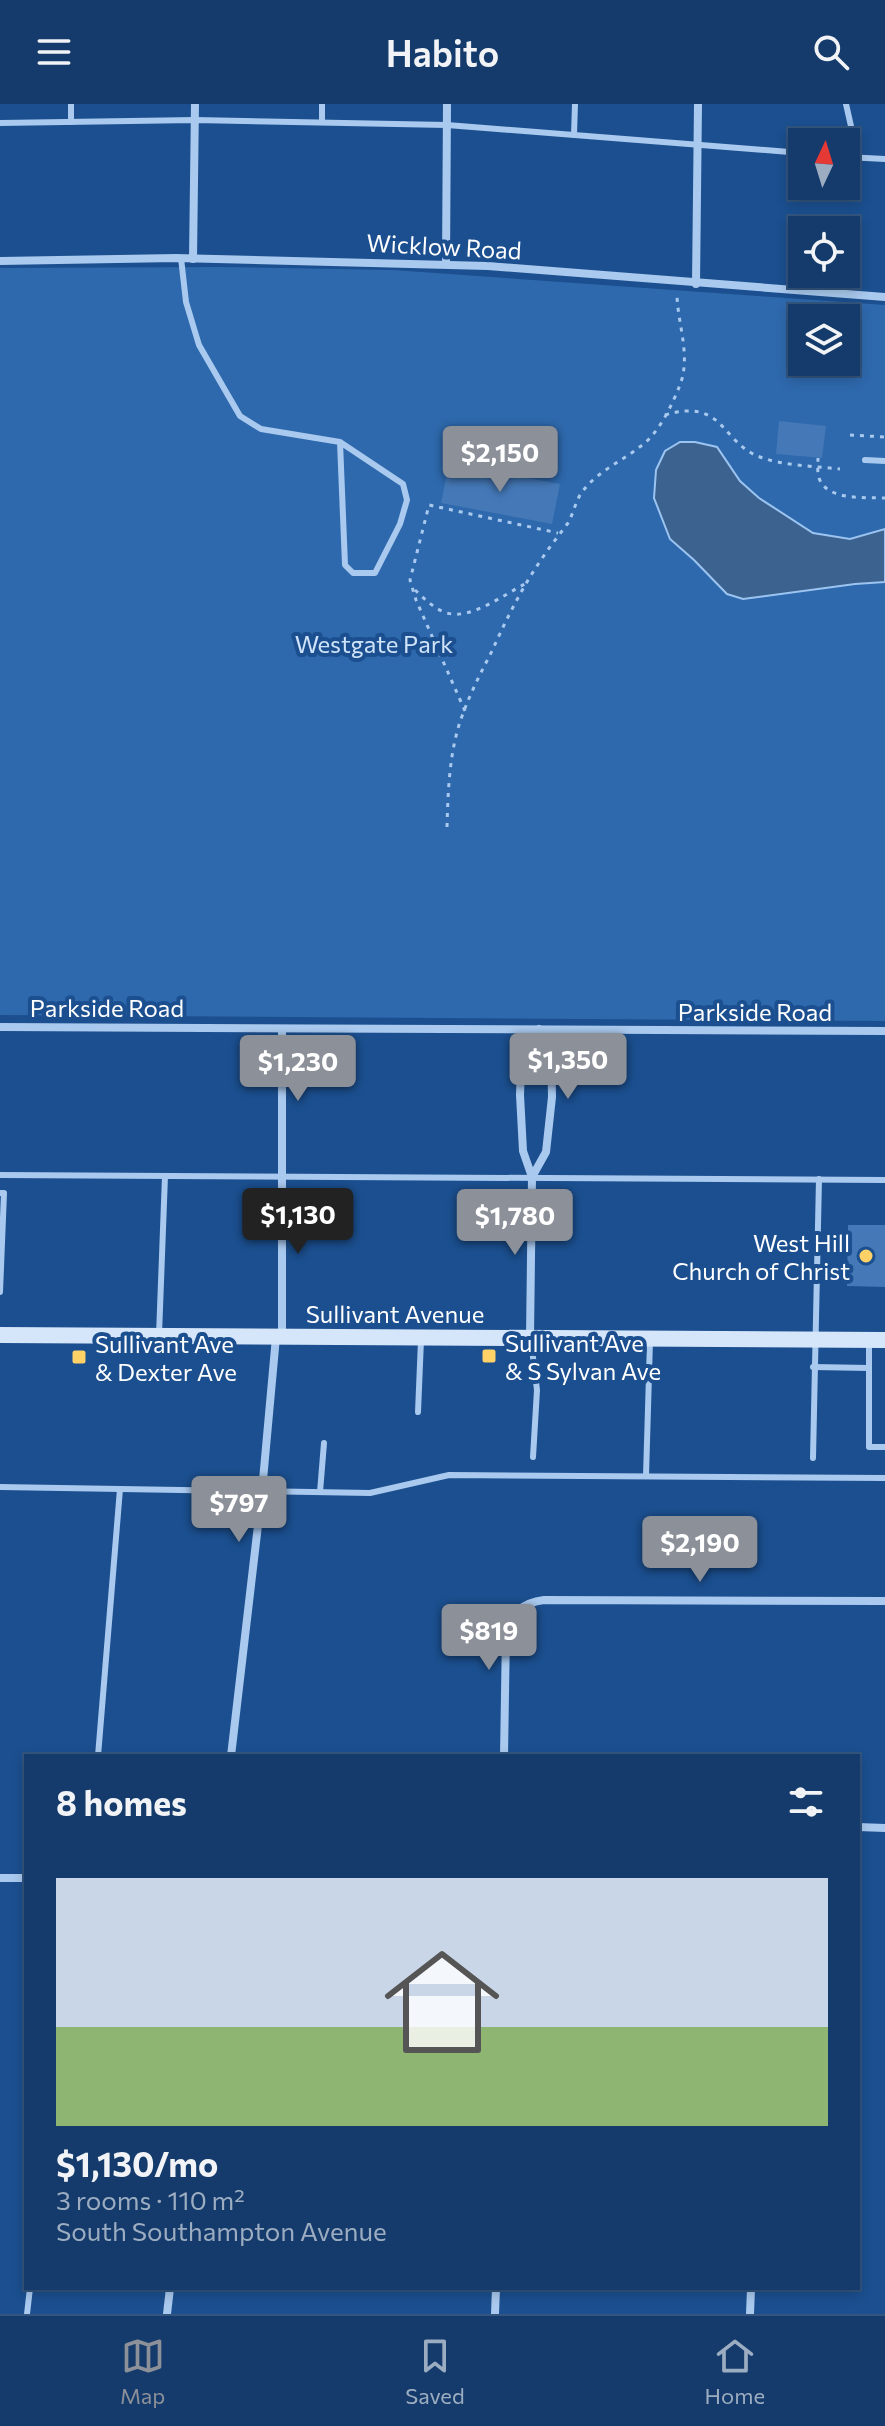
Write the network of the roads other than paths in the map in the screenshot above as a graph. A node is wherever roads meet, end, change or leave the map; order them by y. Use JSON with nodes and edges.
{"nodes":[{"id":1,"x":71,"y":104,"type":"edge"},
{"id":2,"x":195,"y":104,"type":"edge"},
{"id":3,"x":322,"y":104,"type":"edge"},
{"id":4,"x":447,"y":104,"type":"edge"},
{"id":5,"x":575,"y":104,"type":"edge"},
{"id":6,"x":698,"y":104,"type":"edge"},
{"id":7,"x":846,"y":104,"type":"edge"},
{"id":8,"x":195,"y":120,"type":"junction"},
{"id":9,"x":71,"y":122,"type":"junction"},
{"id":10,"x":322,"y":122,"type":"junction"},
{"id":11,"x":0,"y":123,"type":"edge"},
{"id":12,"x":447,"y":125,"type":"junction"},
{"id":13,"x":851,"y":128,"type":"edge"},
{"id":14,"x":574,"y":135,"type":"junction"},
{"id":15,"x":698,"y":145,"type":"junction"},
{"id":16,"x":788,"y":152,"type":"edge"},
{"id":17,"x":860,"y":157,"type":"edge"},
{"id":18,"x":885,"y":159,"type":"edge"},
{"id":19,"x":181,"y":258,"type":"junction"},
{"id":20,"x":193,"y":259,"type":"junction"},
{"id":21,"x":0,"y":261,"type":"edge"},
{"id":22,"x":446,"y":264,"type":"junction"},
{"id":23,"x":696,"y":284,"type":"junction"},
{"id":24,"x":885,"y":297,"type":"edge"},
{"id":25,"x":340,"y":442,"type":"junction"},
{"id":26,"x":865,"y":460,"type":"dead end"},
{"id":27,"x":885,"y":461,"type":"edge"},
{"id":28,"x":0,"y":1027,"type":"edge"},
{"id":29,"x":282,"y":1029,"type":"junction"},
{"id":30,"x":539,"y":1029,"type":"junction"},
{"id":31,"x":885,"y":1031,"type":"edge"},
{"id":32,"x":0,"y":1175,"type":"edge"},
{"id":33,"x":165,"y":1176,"type":"junction"},
{"id":34,"x":282,"y":1177,"type":"junction"},
{"id":35,"x":532,"y":1177,"type":"junction"},
{"id":36,"x":819,"y":1179,"type":"junction"},
{"id":37,"x":885,"y":1180,"type":"edge"},
{"id":38,"x":0,"y":1193,"type":"edge"},
{"id":39,"x":0,"y":1292,"type":"edge"},
{"id":40,"x":0,"y":1335,"type":"edge"},
{"id":41,"x":159,"y":1335,"type":"junction"},
{"id":42,"x":279,"y":1336,"type":"junction"},
{"id":43,"x":421,"y":1337,"type":"junction"},
{"id":44,"x":530,"y":1337,"type":"junction"},
{"id":45,"x":650,"y":1338,"type":"junction"},
{"id":46,"x":814,"y":1339,"type":"junction"},
{"id":47,"x":877,"y":1340,"type":"edge"},
{"id":48,"x":813,"y":1367,"type":"junction"},
{"id":49,"x":869,"y":1368,"type":"junction"},
{"id":50,"x":418,"y":1412,"type":"dead end"},
{"id":51,"x":324,"y":1443,"type":"dead end"},
{"id":52,"x":885,"y":1447,"type":"edge"},
{"id":53,"x":533,"y":1457,"type":"dead end"},
{"id":54,"x":813,"y":1458,"type":"dead end"},
{"id":55,"x":646,"y":1476,"type":"junction"},
{"id":56,"x":885,"y":1478,"type":"edge"},
{"id":57,"x":0,"y":1487,"type":"edge"},
{"id":58,"x":120,"y":1489,"type":"junction"},
{"id":59,"x":262,"y":1491,"type":"junction"},
{"id":60,"x":320,"y":1492,"type":"junction"},
{"id":61,"x":885,"y":1601,"type":"edge"},
{"id":62,"x":98,"y":1754,"type":"edge"},
{"id":63,"x":231,"y":1754,"type":"edge"},
{"id":64,"x":504,"y":1754,"type":"edge"},
{"id":65,"x":860,"y":1827,"type":"edge"},
{"id":66,"x":885,"y":1828,"type":"edge"},
{"id":67,"x":0,"y":1878,"type":"edge"},
{"id":68,"x":24,"y":1878,"type":"edge"},
{"id":69,"x":30,"y":2290,"type":"edge"},
{"id":70,"x":170,"y":2290,"type":"edge"},
{"id":71,"x":496,"y":2290,"type":"edge"},
{"id":72,"x":751,"y":2290,"type":"edge"},
{"id":73,"x":27,"y":2314,"type":"edge"},
{"id":74,"x":167,"y":2314,"type":"edge"},
{"id":75,"x":495,"y":2314,"type":"edge"},
{"id":76,"x":750,"y":2314,"type":"edge"}],
"edges":[{"from":1,"to":9,"type":"lane"},
{"from":2,"to":8,"type":"street"},
{"from":3,"to":10,"type":"lane"},
{"from":4,"to":12,"type":"street"},
{"from":5,"to":14,"type":"lane"},
{"from":6,"to":15,"type":"street"},
{"from":7,"to":13,"type":"lane"},
{"from":8,"to":9,"type":"lane"},
{"from":8,"to":10,"type":"lane"},
{"from":8,"to":20,"type":"street"},
{"from":9,"to":11,"type":"lane"},
{"from":10,"to":12,"type":"lane"},
{"from":12,"to":14,"type":"lane"},
{"from":12,"to":22,"type":"street"},
{"from":14,"to":15,"type":"lane"},
{"from":15,"to":16,"type":"lane"},
{"from":15,"to":23,"type":"street"},
{"from":17,"to":18,"type":"lane"},
{"from":19,"to":20,"type":"street","name":"Wicklow Road"},
{"from":19,"to":21,"type":"street","name":"Wicklow Road"},
{"from":19,"to":25,"type":"lane"},
{"from":20,"to":22,"type":"street","name":"Wicklow Road"},
{"from":22,"to":23,"type":"street","name":"Wicklow Road"},
{"from":23,"to":24,"type":"street","name":"Wicklow Road"},
{"from":25,"to":25,"type":"lane"},
{"from":26,"to":27,"type":"lane"},
{"from":28,"to":29,"type":"street","name":"Parkside Road"},
{"from":29,"to":30,"type":"street","name":"Parkside Road"},
{"from":29,"to":34,"type":"street"},
{"from":30,"to":31,"type":"street","name":"Parkside Road"},
{"from":30,"to":35,"type":"street"},
{"from":30,"to":35,"type":"street"},
{"from":32,"to":33,"type":"lane"},
{"from":33,"to":34,"type":"lane"},
{"from":33,"to":41,"type":"lane"},
{"from":34,"to":35,"type":"lane"},
{"from":34,"to":42,"type":"street"},
{"from":35,"to":36,"type":"lane"},
{"from":35,"to":44,"type":"street"},
{"from":36,"to":37,"type":"lane"},
{"from":36,"to":46,"type":"lane"},
{"from":38,"to":39,"type":"lane"},
{"from":40,"to":41,"type":"main road","name":"Sullivant Avenue"},
{"from":41,"to":42,"type":"main road","name":"Sullivant Avenue"},
{"from":42,"to":43,"type":"main road","name":"Sullivant Avenue"},
{"from":42,"to":59,"type":"street"},
{"from":43,"to":44,"type":"main road","name":"Sullivant Avenue"},
{"from":43,"to":50,"type":"lane"},
{"from":44,"to":45,"type":"main road","name":"Sullivant Avenue"},
{"from":44,"to":53,"type":"lane"},
{"from":45,"to":46,"type":"main road","name":"Sullivant Avenue"},
{"from":45,"to":55,"type":"lane"},
{"from":46,"to":47,"type":"main road","name":"Sullivant Avenue"},
{"from":46,"to":48,"type":"lane"},
{"from":47,"to":49,"type":"lane"},
{"from":48,"to":49,"type":"lane"},
{"from":48,"to":54,"type":"lane"},
{"from":49,"to":52,"type":"lane"},
{"from":51,"to":60,"type":"lane"},
{"from":55,"to":56,"type":"lane"},
{"from":55,"to":60,"type":"lane"},
{"from":57,"to":58,"type":"lane"},
{"from":58,"to":59,"type":"lane"},
{"from":58,"to":62,"type":"lane"},
{"from":59,"to":60,"type":"lane"},
{"from":59,"to":63,"type":"street"},
{"from":61,"to":64,"type":"street"},
{"from":65,"to":66,"type":"street"},
{"from":67,"to":68,"type":"street"},
{"from":69,"to":73,"type":"lane"},
{"from":70,"to":74,"type":"street"},
{"from":71,"to":75,"type":"street"},
{"from":72,"to":76,"type":"street"}]}
